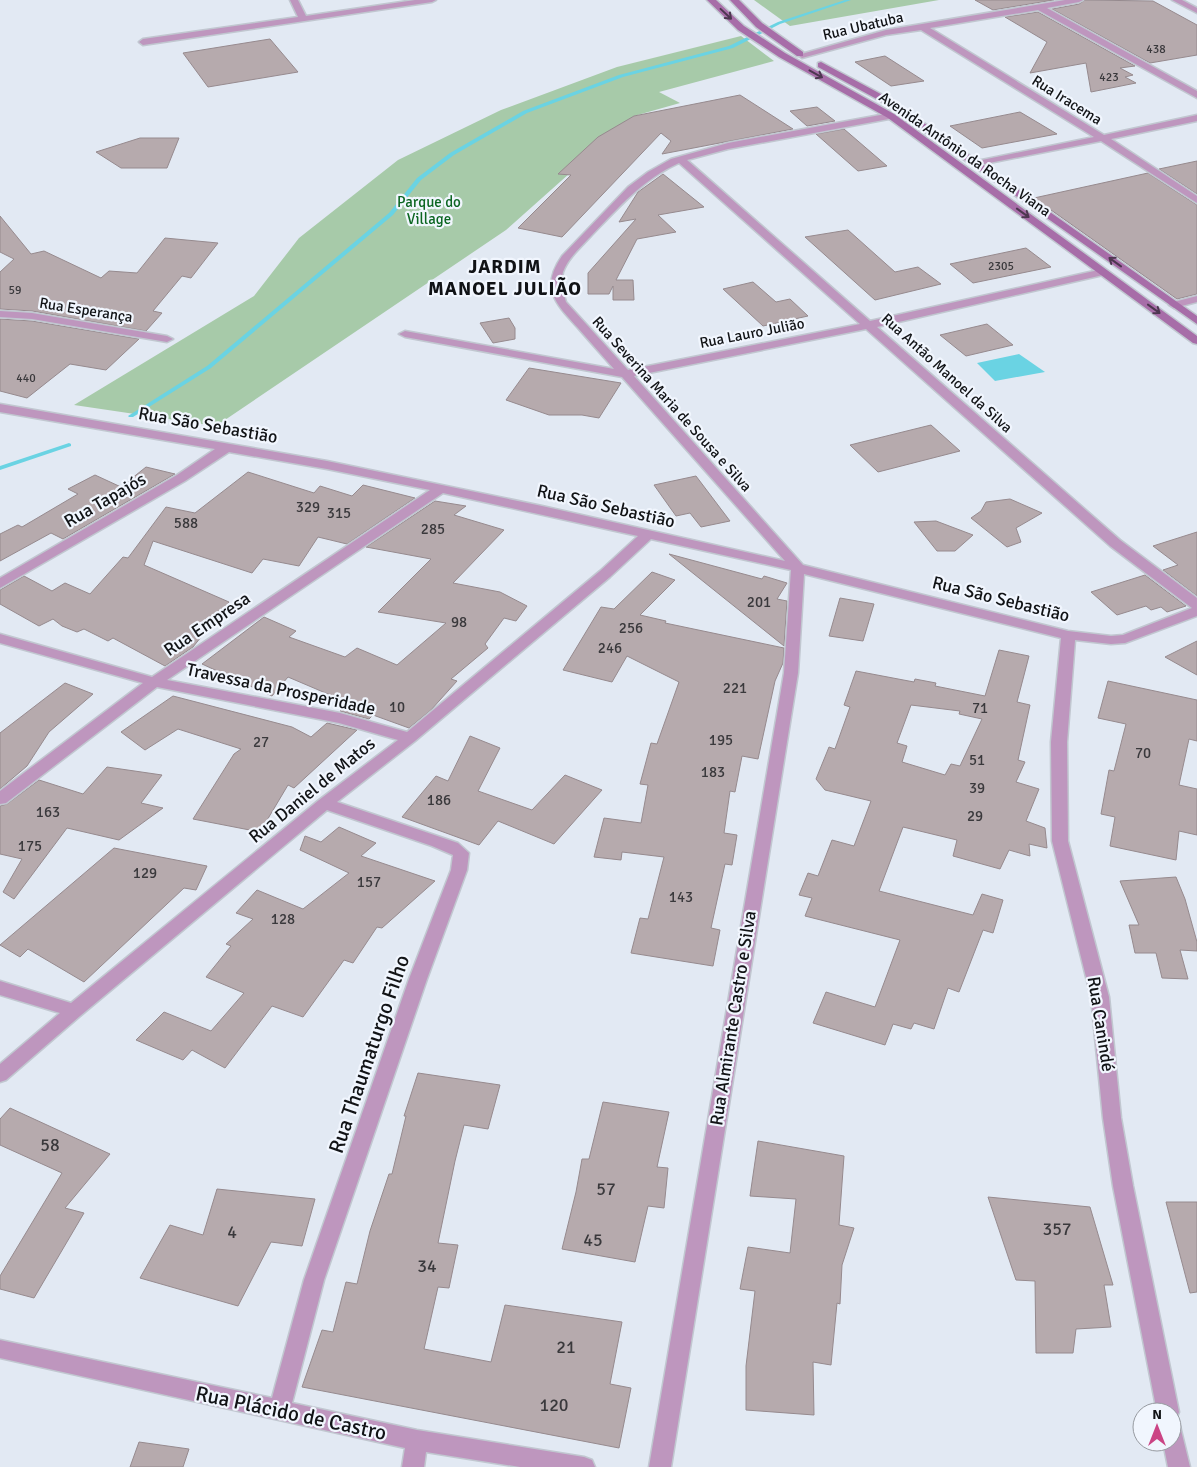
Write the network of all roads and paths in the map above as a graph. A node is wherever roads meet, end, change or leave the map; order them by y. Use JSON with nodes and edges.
{"nodes":[{"id":1,"x":294,"y":0,"type":"edge"},
{"id":2,"x":432,"y":0,"type":"edge"},
{"id":3,"x":711,"y":0,"type":"edge"},
{"id":4,"x":734,"y":0,"type":"edge"},
{"id":5,"x":1079,"y":0,"type":"edge"},
{"id":6,"x":1176,"y":0,"type":"edge"},
{"id":7,"x":1039,"y":7,"type":"junction"},
{"id":8,"x":1197,"y":11,"type":"edge"},
{"id":9,"x":303,"y":19,"type":"junction"},
{"id":10,"x":921,"y":26,"type":"junction"},
{"id":11,"x":143,"y":42,"type":"dead end"},
{"id":12,"x":802,"y":55,"type":"junction"},
{"id":13,"x":1197,"y":95,"type":"edge"},
{"id":14,"x":891,"y":116,"type":"junction"},
{"id":15,"x":1197,"y":118,"type":"edge"},
{"id":16,"x":1102,"y":138,"type":"junction"},
{"id":17,"x":680,"y":159,"type":"junction"},
{"id":18,"x":977,"y":164,"type":"junction"},
{"id":19,"x":1197,"y":200,"type":"edge"},
{"id":20,"x":1103,"y":272,"type":"junction"},
{"id":21,"x":1197,"y":299,"type":"edge"},
{"id":22,"x":1174,"y":305,"type":"junction"},
{"id":23,"x":0,"y":314,"type":"edge"},
{"id":24,"x":1197,"y":321,"type":"edge"},
{"id":25,"x":869,"y":325,"type":"junction"},
{"id":26,"x":404,"y":334,"type":"dead end"},
{"id":27,"x":167,"y":338,"type":"dead end"},
{"id":28,"x":1197,"y":341,"type":"edge"},
{"id":29,"x":625,"y":374,"type":"junction"},
{"id":30,"x":0,"y":408,"type":"edge"},
{"id":31,"x":228,"y":447,"type":"junction"},
{"id":32,"x":441,"y":489,"type":"junction"},
{"id":33,"x":648,"y":534,"type":"junction"},
{"id":34,"x":798,"y":568,"type":"junction"},
{"id":35,"x":0,"y":584,"type":"edge"},
{"id":36,"x":1197,"y":605,"type":"edge"},
{"id":37,"x":1197,"y":611,"type":"edge"},
{"id":38,"x":1068,"y":635,"type":"junction"},
{"id":39,"x":0,"y":638,"type":"edge"},
{"id":40,"x":154,"y":682,"type":"junction"},
{"id":41,"x":410,"y":738,"type":"junction"},
{"id":42,"x":0,"y":800,"type":"edge"},
{"id":43,"x":325,"y":804,"type":"junction"},
{"id":44,"x":0,"y":988,"type":"edge"},
{"id":45,"x":74,"y":1011,"type":"junction"},
{"id":46,"x":0,"y":1076,"type":"edge"},
{"id":47,"x":0,"y":1349,"type":"edge"},
{"id":48,"x":1166,"y":1402,"type":"edge"},
{"id":49,"x":279,"y":1410,"type":"junction"},
{"id":50,"x":417,"y":1440,"type":"junction"},
{"id":51,"x":1176,"y":1452,"type":"edge"},
{"id":52,"x":413,"y":1467,"type":"edge"},
{"id":53,"x":584,"y":1467,"type":"edge"},
{"id":54,"x":660,"y":1467,"type":"edge"},
{"id":55,"x":1179,"y":1467,"type":"edge"}],
"edges":[{"from":1,"to":9,"type":"street"},
{"from":2,"to":9,"type":"street"},
{"from":3,"to":14,"type":"main road","name":"Avenida Antônio da Rocha Viana","one_way":true},
{"from":4,"to":12,"type":"main road","name":"Avenida Antônio da Rocha Viana"},
{"from":5,"to":7,"type":"street","name":"Rua Ubatuba"},
{"from":6,"to":8,"type":"street"},
{"from":7,"to":10,"type":"street","name":"Rua Ubatuba"},
{"from":7,"to":13,"type":"street"},
{"from":9,"to":11,"type":"street"},
{"from":10,"to":12,"type":"street","name":"Rua Ubatuba"},
{"from":10,"to":16,"type":"street","name":"Rua Iracema"},
{"from":12,"to":18,"type":"main road","name":"Avenida Antônio da Rocha Viana"},
{"from":14,"to":17,"type":"street","name":"Rua Severina Maria de Sousa e Silva"},
{"from":14,"to":20,"type":"main road","name":"Avenida Antônio da Rocha Viana","one_way":true},
{"from":15,"to":16,"type":"street"},
{"from":16,"to":18,"type":"street"},
{"from":16,"to":19,"type":"street","name":"Rua Iracema"},
{"from":17,"to":25,"type":"street","name":"Rua Antão Manoel da Silva"},
{"from":17,"to":29,"type":"street","name":"Rua Severina Maria de Sousa e Silva"},
{"from":22,"to":18,"type":"main road","name":"Avenida Antônio da Rocha Viana","one_way":true},
{"from":20,"to":25,"type":"street","name":"Rua Lauro Julião"},
{"from":20,"to":28,"type":"main road","name":"Avenida Antônio da Rocha Viana","one_way":true},
{"from":21,"to":22,"type":"street"},
{"from":22,"to":24,"type":"main road","name":"Avenida Antônio da Rocha Viana"},
{"from":23,"to":27,"type":"street","name":"Rua Esperança"},
{"from":25,"to":29,"type":"street","name":"Rua Lauro Julião"},
{"from":25,"to":36,"type":"street","name":"Rua Antão Manoel da Silva"},
{"from":26,"to":29,"type":"street","name":"Rua Lauro Julião"},
{"from":29,"to":34,"type":"street","name":"Rua Severina Maria de Sousa e Silva"},
{"from":30,"to":31,"type":"street","name":"Rua São Sebastião"},
{"from":31,"to":32,"type":"street","name":"Rua São Sebastião"},
{"from":31,"to":35,"type":"street","name":"Rua Tapajós"},
{"from":32,"to":33,"type":"street","name":"Rua São Sebastião"},
{"from":32,"to":40,"type":"street","name":"Rua Empresa"},
{"from":33,"to":34,"type":"street","name":"Rua São Sebastião"},
{"from":33,"to":41,"type":"street","name":"Rua Daniel de Matos"},
{"from":34,"to":38,"type":"street","name":"Rua São Sebastião"},
{"from":34,"to":54,"type":"street","name":"Rua Almirante Castro e Silva"},
{"from":37,"to":38,"type":"street","name":"Rua São Sebastião"},
{"from":38,"to":48,"type":"street","name":"Rua Canindé"},
{"from":39,"to":40,"type":"street","name":"Travessa da Prosperidade"},
{"from":40,"to":41,"type":"street","name":"Travessa da Prosperidade"},
{"from":40,"to":42,"type":"street","name":"Rua Empresa"},
{"from":41,"to":43,"type":"street","name":"Rua Daniel de Matos"},
{"from":43,"to":45,"type":"street","name":"Rua Daniel de Matos"},
{"from":43,"to":49,"type":"street","name":"Rua Thaumaturgo Filho"},
{"from":44,"to":45,"type":"street"},
{"from":45,"to":46,"type":"street","name":"Rua Daniel de Matos"},
{"from":47,"to":49,"type":"street","name":"Rua Plácido de Castro"},
{"from":49,"to":50,"type":"street","name":"Rua Plácido de Castro"},
{"from":50,"to":52,"type":"street"},
{"from":50,"to":53,"type":"street","name":"Rua Plácido de Castro"},
{"from":51,"to":55,"type":"street"}]}
